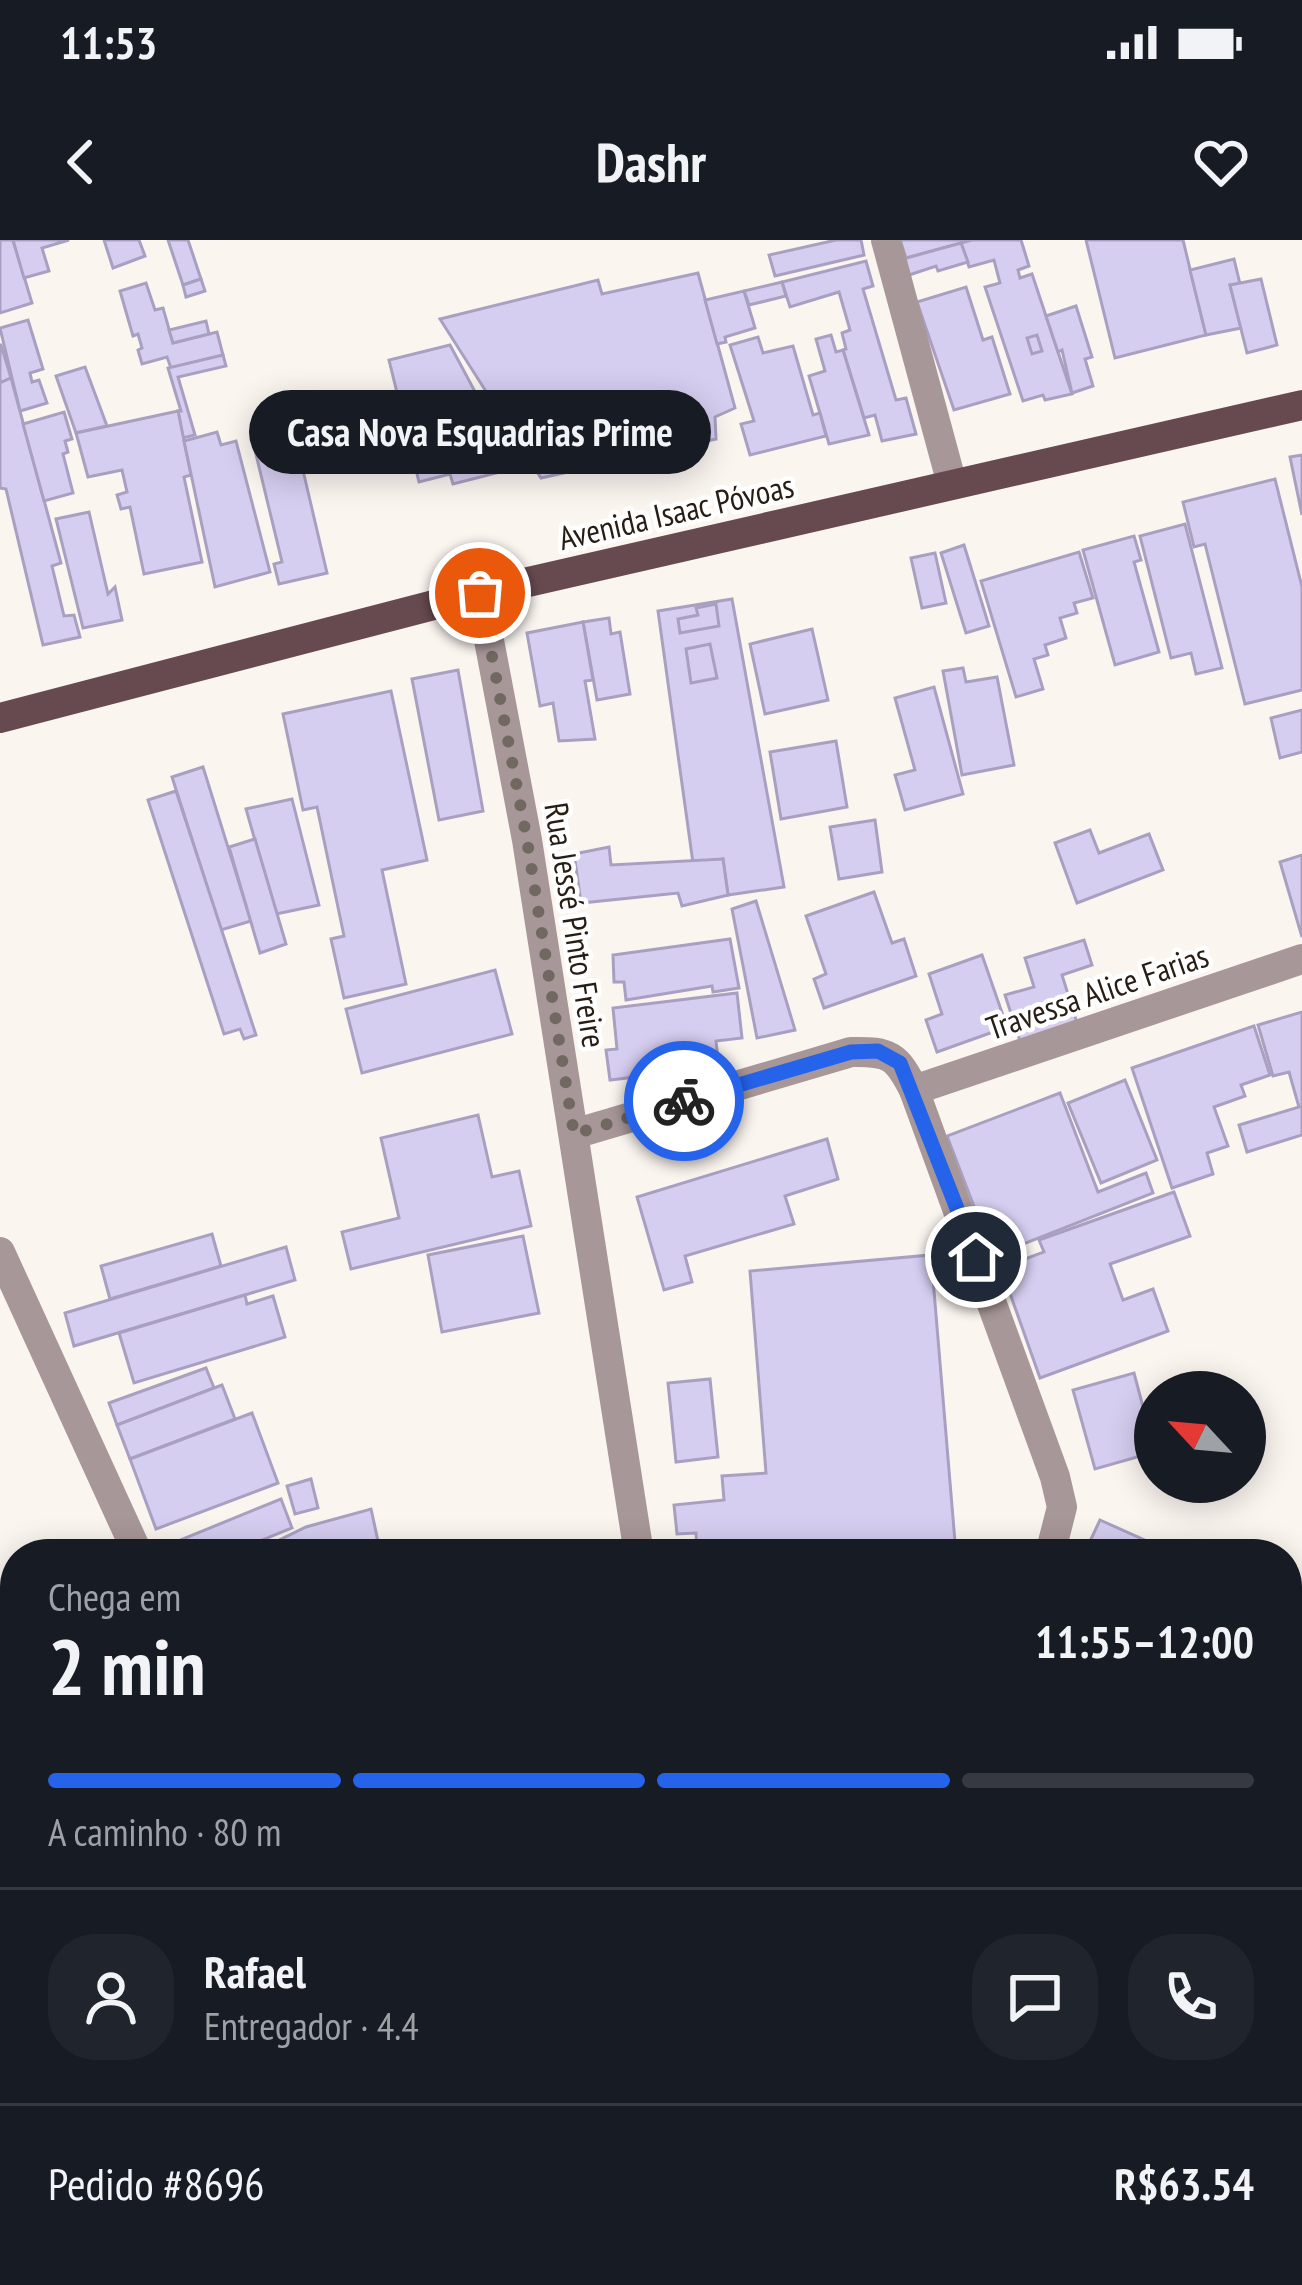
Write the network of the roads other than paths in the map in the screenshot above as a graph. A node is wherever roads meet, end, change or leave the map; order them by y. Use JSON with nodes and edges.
{"nodes":[{"id":1,"x":886,"y":240,"type":"edge"},
{"id":2,"x":1302,"y":405,"type":"edge"},
{"id":3,"x":952,"y":484,"type":"junction"},
{"id":4,"x":480,"y":593,"type":"junction"},
{"id":5,"x":0,"y":718,"type":"edge"},
{"id":6,"x":1302,"y":959,"type":"edge"},
{"id":7,"x":914,"y":1090,"type":"junction"},
{"id":8,"x":574,"y":1134,"type":"junction"},
{"id":9,"x":0,"y":1252,"type":"edge"},
{"id":10,"x":131,"y":1539,"type":"edge"},
{"id":11,"x":637,"y":1539,"type":"edge"},
{"id":12,"x":1054,"y":1539,"type":"edge"}],
"edges":[{"from":1,"to":3,"type":"street"},
{"from":2,"to":3,"type":"main road","name":"Avenida Isaac Póvoas"},
{"from":3,"to":4,"type":"main road","name":"Avenida Isaac Póvoas"},
{"from":4,"to":5,"type":"main road","name":"Avenida Isaac Póvoas"},
{"from":4,"to":8,"type":"street","name":"Rua Jessé Pinto Freire"},
{"from":6,"to":7,"type":"street","name":"Travessa Alice Farias"},
{"from":7,"to":8,"type":"street"},
{"from":7,"to":12,"type":"street"},
{"from":8,"to":11,"type":"street","name":"Rua Jessé Pinto Freire"},
{"from":9,"to":10,"type":"street"}]}
